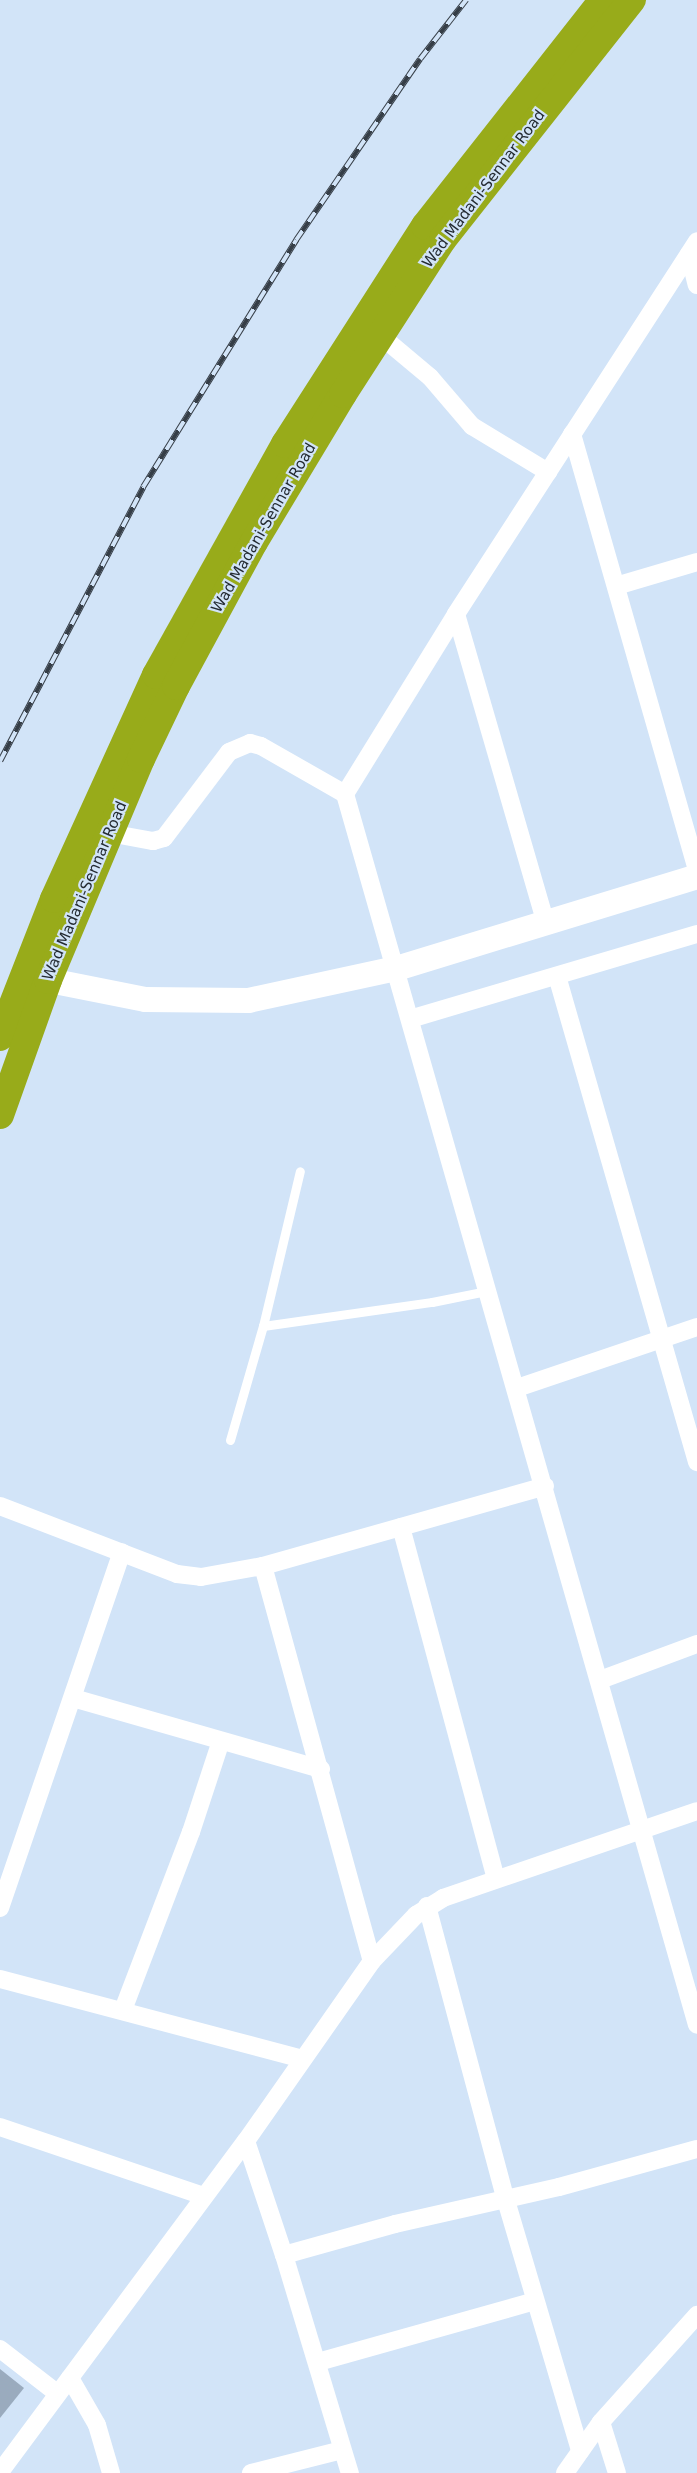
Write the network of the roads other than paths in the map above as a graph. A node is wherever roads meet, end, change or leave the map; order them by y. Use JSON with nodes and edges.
{"nodes":[{"id":1,"x":603,"y":0,"type":"edge"},
{"id":2,"x":632,"y":0,"type":"edge"},
{"id":3,"x":693,"y":248,"type":"edge"},
{"id":4,"x":697,"y":285,"type":"edge"},
{"id":5,"x":381,"y":336,"type":"junction"},
{"id":6,"x":572,"y":434,"type":"junction"},
{"id":7,"x":548,"y":472,"type":"junction"},
{"id":8,"x":697,"y":562,"type":"edge"},
{"id":9,"x":616,"y":586,"type":"junction"},
{"id":10,"x":456,"y":614,"type":"junction"},
{"id":11,"x":345,"y":794,"type":"junction"},
{"id":12,"x":109,"y":833,"type":"junction"},
{"id":13,"x":697,"y":871,"type":"edge"},
{"id":14,"x":697,"y":876,"type":"edge"},
{"id":15,"x":546,"y":924,"type":"junction"},
{"id":16,"x":697,"y":934,"type":"edge"},
{"id":17,"x":396,"y":968,"type":"junction"},
{"id":18,"x":557,"y":976,"type":"junction"},
{"id":19,"x":35,"y":977,"type":"junction"},
{"id":20,"x":410,"y":1019,"type":"junction"},
{"id":21,"x":0,"y":1037,"type":"edge"},
{"id":22,"x":0,"y":1115,"type":"edge"},
{"id":23,"x":300,"y":1171,"type":"dead end"},
{"id":24,"x":486,"y":1291,"type":"junction"},
{"id":25,"x":262,"y":1326,"type":"junction"},
{"id":26,"x":697,"y":1327,"type":"edge"},
{"id":27,"x":660,"y":1340,"type":"junction"},
{"id":28,"x":516,"y":1388,"type":"junction"},
{"id":29,"x":230,"y":1440,"type":"dead end"},
{"id":30,"x":697,"y":1462,"type":"edge"},
{"id":31,"x":545,"y":1486,"type":"junction"},
{"id":32,"x":0,"y":1506,"type":"edge"},
{"id":33,"x":401,"y":1527,"type":"junction"},
{"id":34,"x":122,"y":1552,"type":"junction"},
{"id":35,"x":263,"y":1566,"type":"junction"},
{"id":36,"x":697,"y":1644,"type":"edge"},
{"id":37,"x":600,"y":1680,"type":"junction"},
{"id":38,"x":73,"y":1698,"type":"junction"},
{"id":39,"x":221,"y":1741,"type":"junction"},
{"id":40,"x":321,"y":1769,"type":"junction"},
{"id":41,"x":697,"y":1811,"type":"edge"},
{"id":42,"x":643,"y":1832,"type":"junction"},
{"id":43,"x":496,"y":1878,"type":"junction"},
{"id":44,"x":427,"y":1906,"type":"junction"},
{"id":45,"x":0,"y":1908,"type":"edge"},
{"id":46,"x":372,"y":1961,"type":"junction"},
{"id":47,"x":0,"y":1979,"type":"edge"},
{"id":48,"x":123,"y":2010,"type":"junction"},
{"id":49,"x":697,"y":2025,"type":"edge"},
{"id":50,"x":302,"y":2059,"type":"junction"},
{"id":51,"x":0,"y":2127,"type":"edge"},
{"id":52,"x":246,"y":2141,"type":"junction"},
{"id":53,"x":697,"y":2149,"type":"edge"},
{"id":54,"x":204,"y":2196,"type":"junction"},
{"id":55,"x":505,"y":2197,"type":"junction"},
{"id":56,"x":284,"y":2255,"type":"junction"},
{"id":57,"x":536,"y":2301,"type":"junction"},
{"id":58,"x":697,"y":2315,"type":"edge"},
{"id":59,"x":0,"y":2349,"type":"edge"},
{"id":60,"x":318,"y":2362,"type":"junction"},
{"id":61,"x":70,"y":2378,"type":"junction"},
{"id":62,"x":58,"y":2393,"type":"junction"},
{"id":63,"x":601,"y":2422,"type":"junction"},
{"id":64,"x":342,"y":2450,"type":"junction"},
{"id":65,"x":580,"y":2451,"type":"junction"},
{"id":66,"x":0,"y":2472,"type":"edge"},
{"id":67,"x":111,"y":2473,"type":"edge"},
{"id":68,"x":251,"y":2473,"type":"edge"},
{"id":69,"x":350,"y":2473,"type":"edge"},
{"id":70,"x":564,"y":2473,"type":"edge"},
{"id":71,"x":617,"y":2473,"type":"edge"}],
"edges":[{"from":1,"to":19,"type":"highway","name":"Wad Madani-Sennar Road"},
{"from":2,"to":5,"type":"highway","name":"Wad Madani-Sennar Road"},
{"from":3,"to":4,"type":"street"},
{"from":3,"to":6,"type":"street"},
{"from":5,"to":7,"type":"street"},
{"from":5,"to":12,"type":"highway","name":"Wad Madani-Sennar Road"},
{"from":6,"to":7,"type":"street"},
{"from":6,"to":9,"type":"street"},
{"from":7,"to":10,"type":"street"},
{"from":8,"to":9,"type":"street"},
{"from":9,"to":13,"type":"street"},
{"from":10,"to":11,"type":"street"},
{"from":10,"to":15,"type":"street"},
{"from":11,"to":12,"type":"street"},
{"from":11,"to":17,"type":"street"},
{"from":12,"to":19,"type":"highway","name":"Wad Madani-Sennar Road"},
{"from":14,"to":15,"type":"street"},
{"from":15,"to":17,"type":"street"},
{"from":16,"to":18,"type":"street"},
{"from":17,"to":19,"type":"street"},
{"from":17,"to":20,"type":"street"},
{"from":18,"to":20,"type":"street"},
{"from":18,"to":27,"type":"street"},
{"from":19,"to":21,"type":"highway","name":"Wad Madani-Sennar Road"},
{"from":19,"to":22,"type":"highway","name":"Wad Madani-Sennar Road"},
{"from":20,"to":24,"type":"street"},
{"from":23,"to":25,"type":"lane"},
{"from":24,"to":25,"type":"lane"},
{"from":24,"to":28,"type":"street"},
{"from":25,"to":29,"type":"lane"},
{"from":26,"to":27,"type":"street"},
{"from":27,"to":28,"type":"street"},
{"from":27,"to":30,"type":"street"},
{"from":28,"to":31,"type":"street"},
{"from":31,"to":33,"type":"street"},
{"from":31,"to":37,"type":"street"},
{"from":32,"to":34,"type":"street"},
{"from":33,"to":35,"type":"street"},
{"from":33,"to":43,"type":"street"},
{"from":34,"to":35,"type":"street"},
{"from":34,"to":38,"type":"street"},
{"from":35,"to":40,"type":"street"},
{"from":36,"to":37,"type":"street"},
{"from":37,"to":42,"type":"street"},
{"from":38,"to":39,"type":"street"},
{"from":38,"to":45,"type":"street"},
{"from":39,"to":40,"type":"street"},
{"from":39,"to":48,"type":"street"},
{"from":40,"to":46,"type":"street"},
{"from":41,"to":42,"type":"street"},
{"from":42,"to":43,"type":"street"},
{"from":42,"to":49,"type":"street"},
{"from":43,"to":44,"type":"street"},
{"from":44,"to":46,"type":"street"},
{"from":44,"to":55,"type":"street"},
{"from":46,"to":50,"type":"street"},
{"from":47,"to":48,"type":"street"},
{"from":48,"to":50,"type":"street"},
{"from":50,"to":52,"type":"street"},
{"from":51,"to":54,"type":"street"},
{"from":52,"to":54,"type":"street"},
{"from":52,"to":56,"type":"street"},
{"from":53,"to":55,"type":"street"},
{"from":54,"to":61,"type":"street"},
{"from":55,"to":56,"type":"street"},
{"from":55,"to":57,"type":"street"},
{"from":56,"to":60,"type":"street"},
{"from":57,"to":60,"type":"street"},
{"from":57,"to":65,"type":"street"},
{"from":58,"to":63,"type":"street"},
{"from":59,"to":62,"type":"street"},
{"from":60,"to":64,"type":"street"},
{"from":61,"to":62,"type":"street"},
{"from":61,"to":67,"type":"street"},
{"from":62,"to":66,"type":"street"},
{"from":63,"to":65,"type":"street"},
{"from":63,"to":71,"type":"street"},
{"from":64,"to":68,"type":"street"},
{"from":64,"to":69,"type":"street"},
{"from":65,"to":70,"type":"street"}]}
